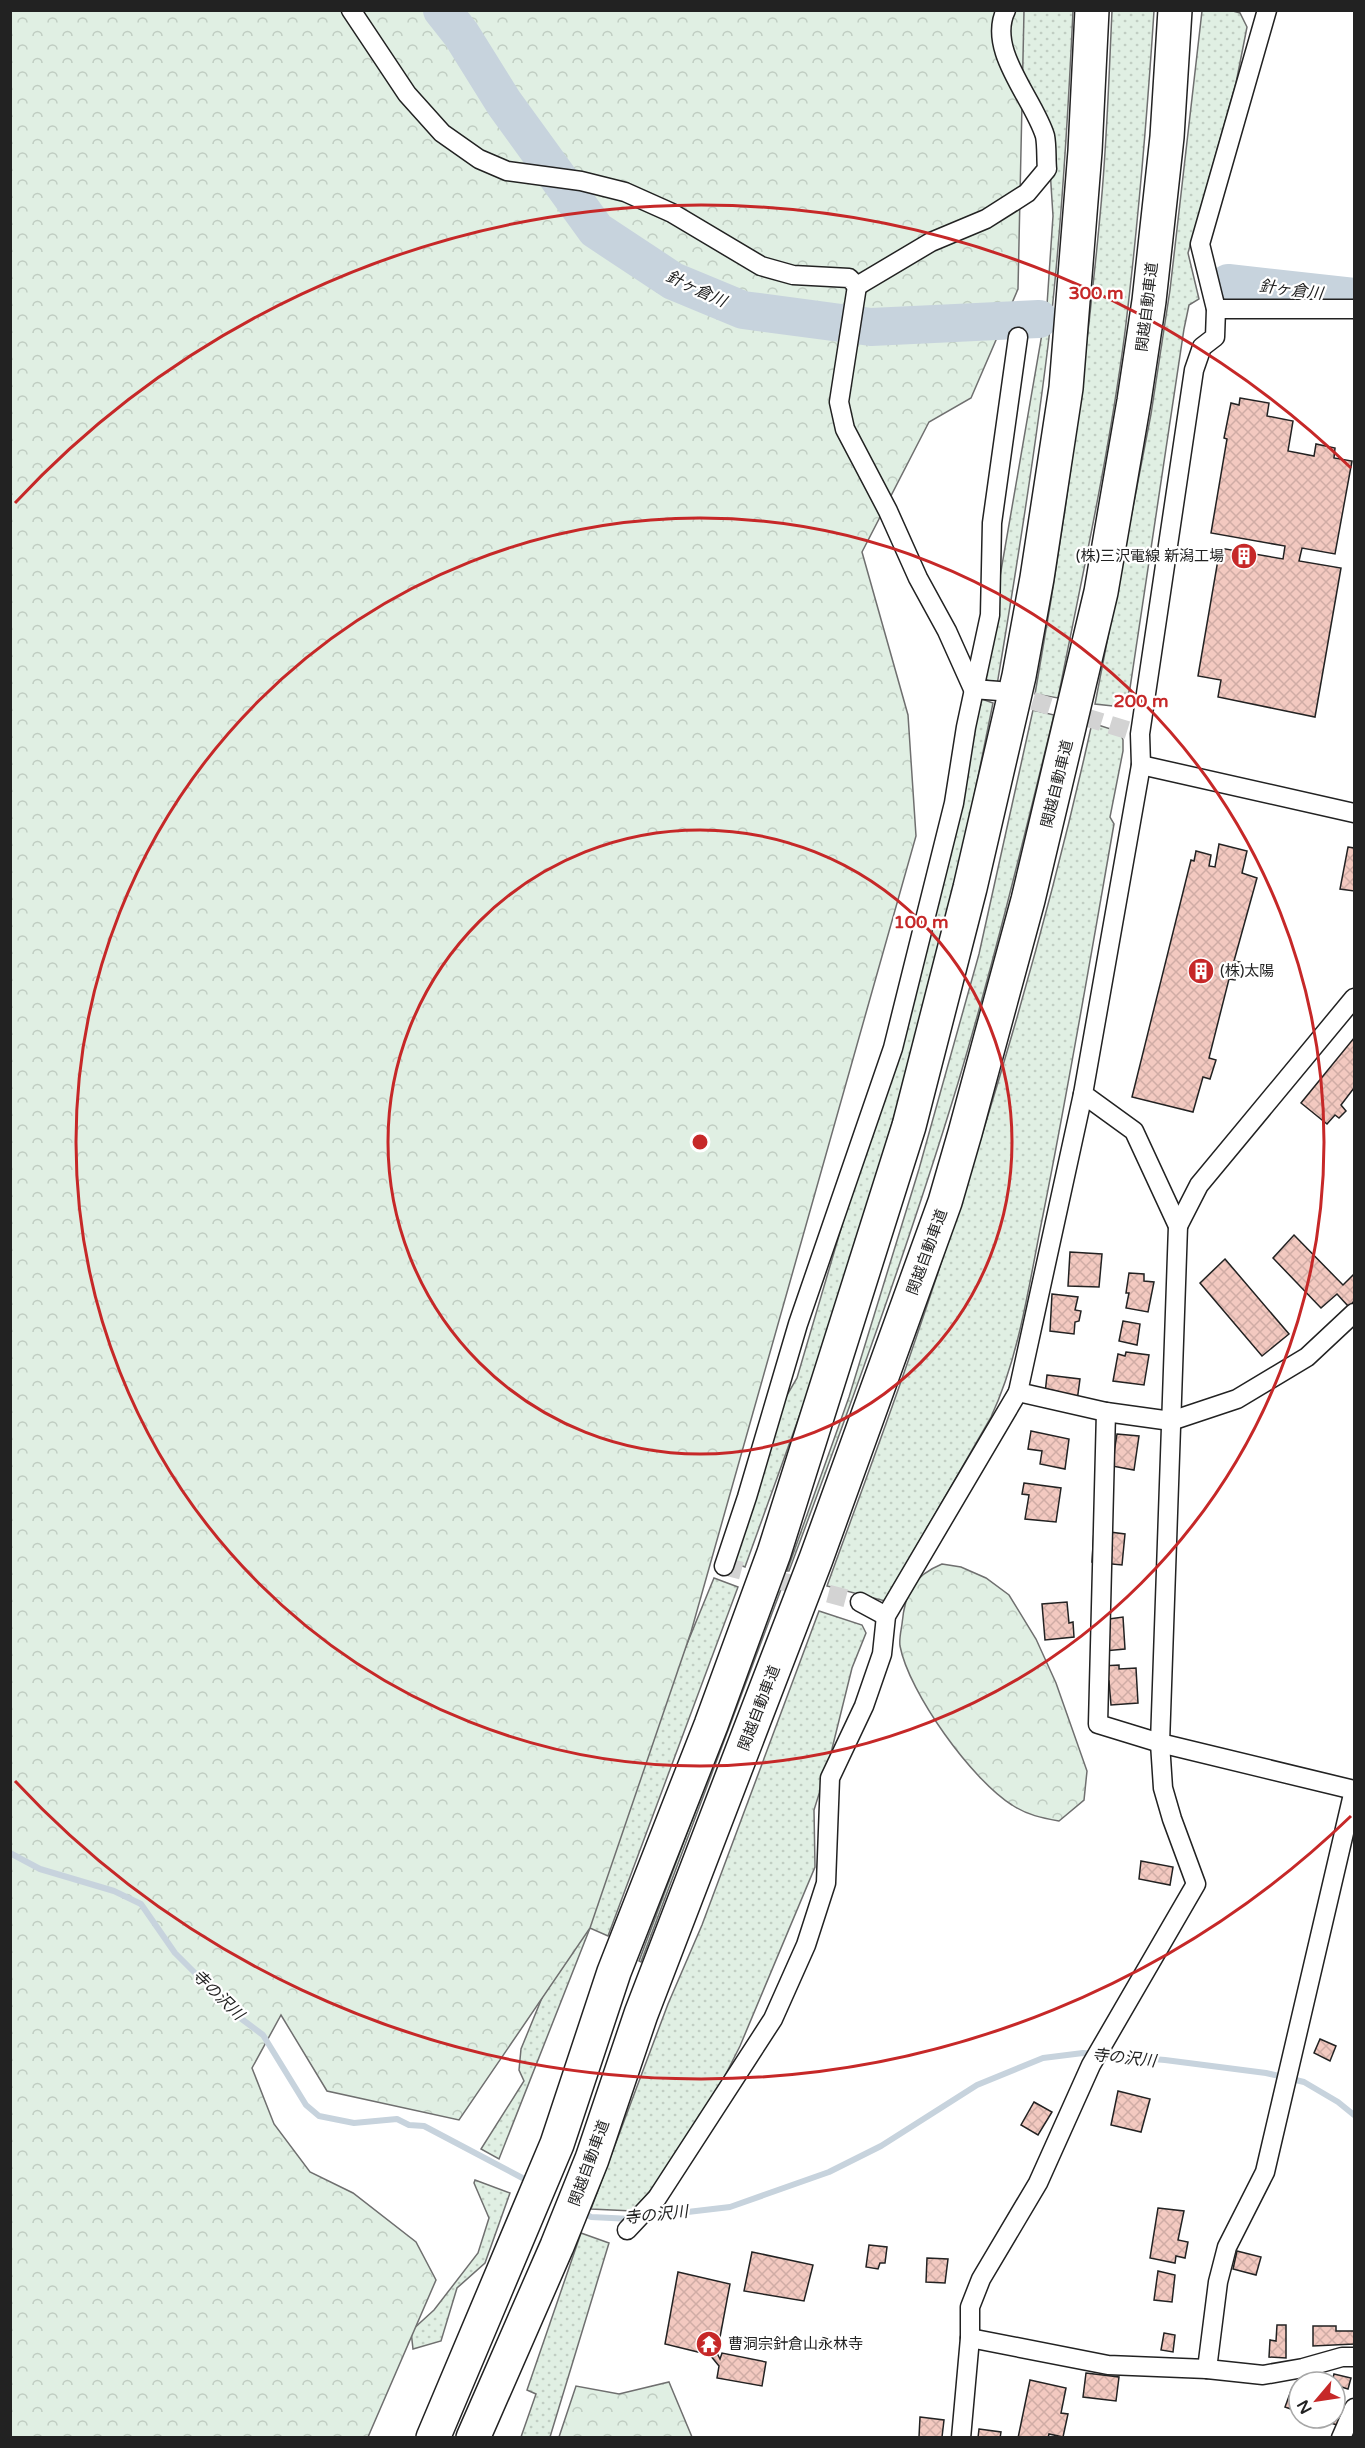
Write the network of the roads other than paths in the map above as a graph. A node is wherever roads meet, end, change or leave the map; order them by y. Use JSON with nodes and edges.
{"nodes":[{"id":1,"x":351,"y":10,"type":"edge"},
{"id":2,"x":1006,"y":10,"type":"edge"},
{"id":3,"x":1092,"y":10,"type":"edge"},
{"id":4,"x":1175,"y":10,"type":"edge"},
{"id":5,"x":1267,"y":10,"type":"edge"},
{"id":6,"x":857,"y":286,"type":"junction"},
{"id":7,"x":1216,"y":309,"type":"junction"},
{"id":8,"x":1354,"y":309,"type":"edge"},
{"id":9,"x":1018,"y":337,"type":"dead end"},
{"id":10,"x":974,"y":689,"type":"junction"},
{"id":11,"x":999,"y":691,"type":"tunnel mouth"},
{"id":12,"x":1141,"y":765,"type":"junction"},
{"id":13,"x":1354,"y":813,"type":"edge"},
{"id":14,"x":1354,"y":998,"type":"edge"},
{"id":15,"x":1083,"y":1094,"type":"junction"},
{"id":16,"x":1178,"y":1227,"type":"junction"},
{"id":17,"x":1354,"y":1313,"type":"edge"},
{"id":18,"x":1018,"y":1392,"type":"junction"},
{"id":19,"x":1106,"y":1412,"type":"junction"},
{"id":20,"x":1171,"y":1421,"type":"junction"},
{"id":21,"x":724,"y":1566,"type":"dead end"},
{"id":22,"x":860,"y":1602,"type":"tunnel mouth"},
{"id":23,"x":886,"y":1617,"type":"junction"},
{"id":24,"x":1160,"y":1743,"type":"junction"},
{"id":25,"x":1354,"y":1790,"type":"edge"},
{"id":26,"x":629,"y":2228,"type":"dead end"},
{"id":27,"x":970,"y":2338,"type":"junction"},
{"id":28,"x":1354,"y":2357,"type":"edge"},
{"id":29,"x":1208,"y":2369,"type":"junction"},
{"id":30,"x":1354,"y":2408,"type":"edge"},
{"id":31,"x":433,"y":2438,"type":"edge"},
{"id":32,"x":473,"y":2438,"type":"edge"},
{"id":33,"x":961,"y":2438,"type":"edge"},
{"id":34,"x":1341,"y":2438,"type":"edge"}],
"edges":[{"from":1,"to":6,"type":"street"},
{"from":2,"to":6,"type":"street"},
{"from":3,"to":31,"type":"highway"},
{"from":4,"to":32,"type":"highway","name":"関越自動車道"},
{"from":5,"to":7,"type":"street"},
{"from":6,"to":10,"type":"street"},
{"from":7,"to":8,"type":"street"},
{"from":7,"to":12,"type":"street"},
{"from":9,"to":10,"type":"street"},
{"from":10,"to":11,"type":"street"},
{"from":10,"to":21,"type":"street"},
{"from":12,"to":13,"type":"street"},
{"from":12,"to":15,"type":"street"},
{"from":14,"to":16,"type":"street"},
{"from":15,"to":16,"type":"street"},
{"from":15,"to":18,"type":"street"},
{"from":16,"to":20,"type":"street"},
{"from":17,"to":20,"type":"street"},
{"from":18,"to":19,"type":"street"},
{"from":18,"to":23,"type":"street"},
{"from":19,"to":20,"type":"street"},
{"from":19,"to":24,"type":"street"},
{"from":20,"to":24,"type":"street"},
{"from":22,"to":23,"type":"street"},
{"from":23,"to":26,"type":"street"},
{"from":24,"to":25,"type":"street"},
{"from":24,"to":27,"type":"street"},
{"from":25,"to":29,"type":"street"},
{"from":27,"to":29,"type":"street"},
{"from":27,"to":33,"type":"street"},
{"from":28,"to":29,"type":"street"},
{"from":30,"to":34,"type":"street"}]}
